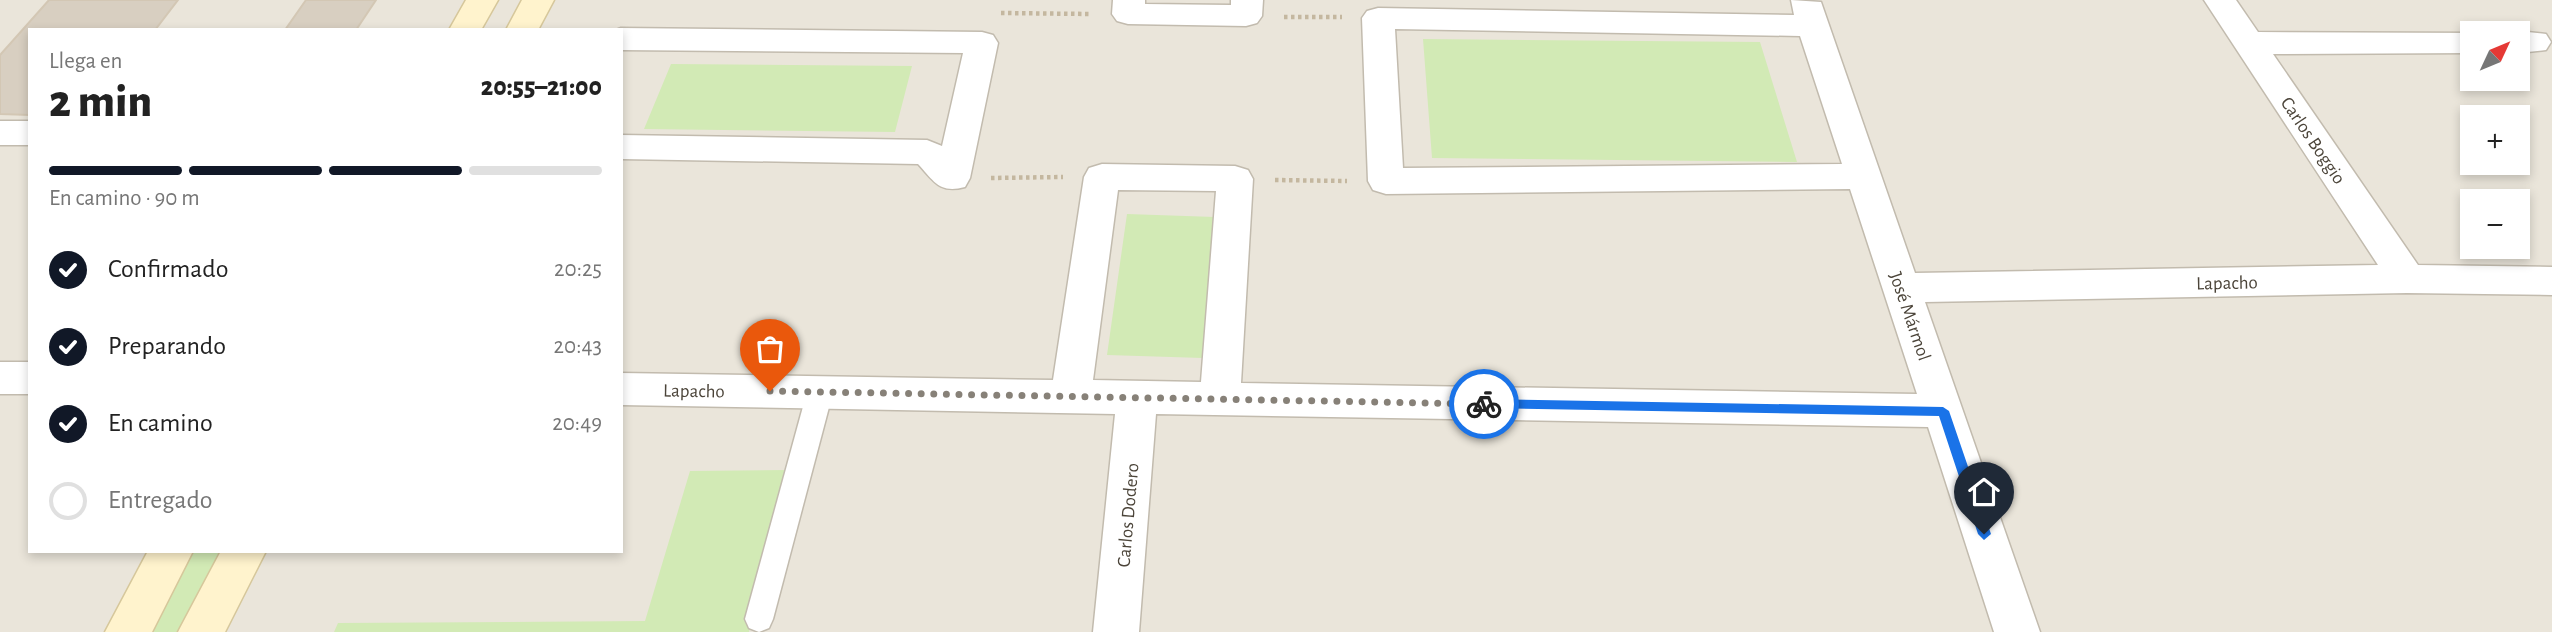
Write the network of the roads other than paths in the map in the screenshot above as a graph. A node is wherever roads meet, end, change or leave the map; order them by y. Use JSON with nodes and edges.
{"nodes":[{"id":1,"x":482,"y":0,"type":"edge"},
{"id":2,"x":538,"y":0,"type":"edge"},
{"id":3,"x":2220,"y":0,"type":"edge"},
{"id":4,"x":1129,"y":7,"type":"edge"},
{"id":5,"x":1247,"y":8,"type":"edge"},
{"id":6,"x":1809,"y":13,"type":"edge"},
{"id":7,"x":466,"y":28,"type":"edge"},
{"id":8,"x":523,"y":28,"type":"edge"},
{"id":9,"x":623,"y":39,"type":"edge"},
{"id":10,"x":2460,"y":42,"type":"edge"},
{"id":11,"x":2249,"y":43,"type":"junction"},
{"id":12,"x":0,"y":133,"type":"edge"},
{"id":13,"x":28,"y":133,"type":"edge"},
{"id":14,"x":623,"y":146,"type":"edge"},
{"id":15,"x":1864,"y":176,"type":"junction"},
{"id":16,"x":2407,"y":279,"type":"junction"},
{"id":17,"x":2552,"y":281,"type":"edge"},
{"id":18,"x":1902,"y":288,"type":"junction"},
{"id":19,"x":0,"y":378,"type":"edge"},
{"id":20,"x":28,"y":379,"type":"edge"},
{"id":21,"x":623,"y":389,"type":"edge"},
{"id":22,"x":820,"y":392,"type":"junction"},
{"id":23,"x":1071,"y":396,"type":"junction"},
{"id":24,"x":1137,"y":397,"type":"junction"},
{"id":25,"x":1220,"y":399,"type":"junction"},
{"id":26,"x":1943,"y":411,"type":"junction"},
{"id":27,"x":169,"y":553,"type":"edge"},
{"id":28,"x":243,"y":553,"type":"edge"},
{"id":29,"x":759,"y":619,"type":"dead end"},
{"id":30,"x":128,"y":632,"type":"edge"},
{"id":31,"x":201,"y":632,"type":"edge"},
{"id":32,"x":1116,"y":632,"type":"edge"},
{"id":33,"x":2017,"y":632,"type":"edge"}],
"edges":[{"from":1,"to":7,"type":"main road"},
{"from":2,"to":8,"type":"main road"},
{"from":3,"to":11,"type":"street","name":"Carlos Boggio"},
{"from":4,"to":5,"type":"street"},
{"from":6,"to":15,"type":"street","name":"José Mármol"},
{"from":6,"to":15,"type":"street"},
{"from":9,"to":14,"type":"street"},
{"from":10,"to":11,"type":"street"},
{"from":11,"to":16,"type":"street","name":"Carlos Boggio"},
{"from":12,"to":13,"type":"street"},
{"from":15,"to":18,"type":"street","name":"José Mármol"},
{"from":16,"to":17,"type":"street","name":"Lapacho"},
{"from":16,"to":18,"type":"street","name":"Lapacho"},
{"from":18,"to":26,"type":"street","name":"José Mármol"},
{"from":19,"to":20,"type":"street"},
{"from":21,"to":22,"type":"street","name":"Lapacho"},
{"from":22,"to":23,"type":"street","name":"Lapacho"},
{"from":22,"to":29,"type":"lane"},
{"from":23,"to":24,"type":"street","name":"Lapacho"},
{"from":23,"to":25,"type":"street"},
{"from":24,"to":25,"type":"street","name":"Lapacho"},
{"from":24,"to":32,"type":"street","name":"Carlos Dodero"},
{"from":25,"to":26,"type":"street","name":"Lapacho"},
{"from":26,"to":33,"type":"street","name":"José Mármol"},
{"from":27,"to":30,"type":"main road"},
{"from":28,"to":31,"type":"main road"}]}
